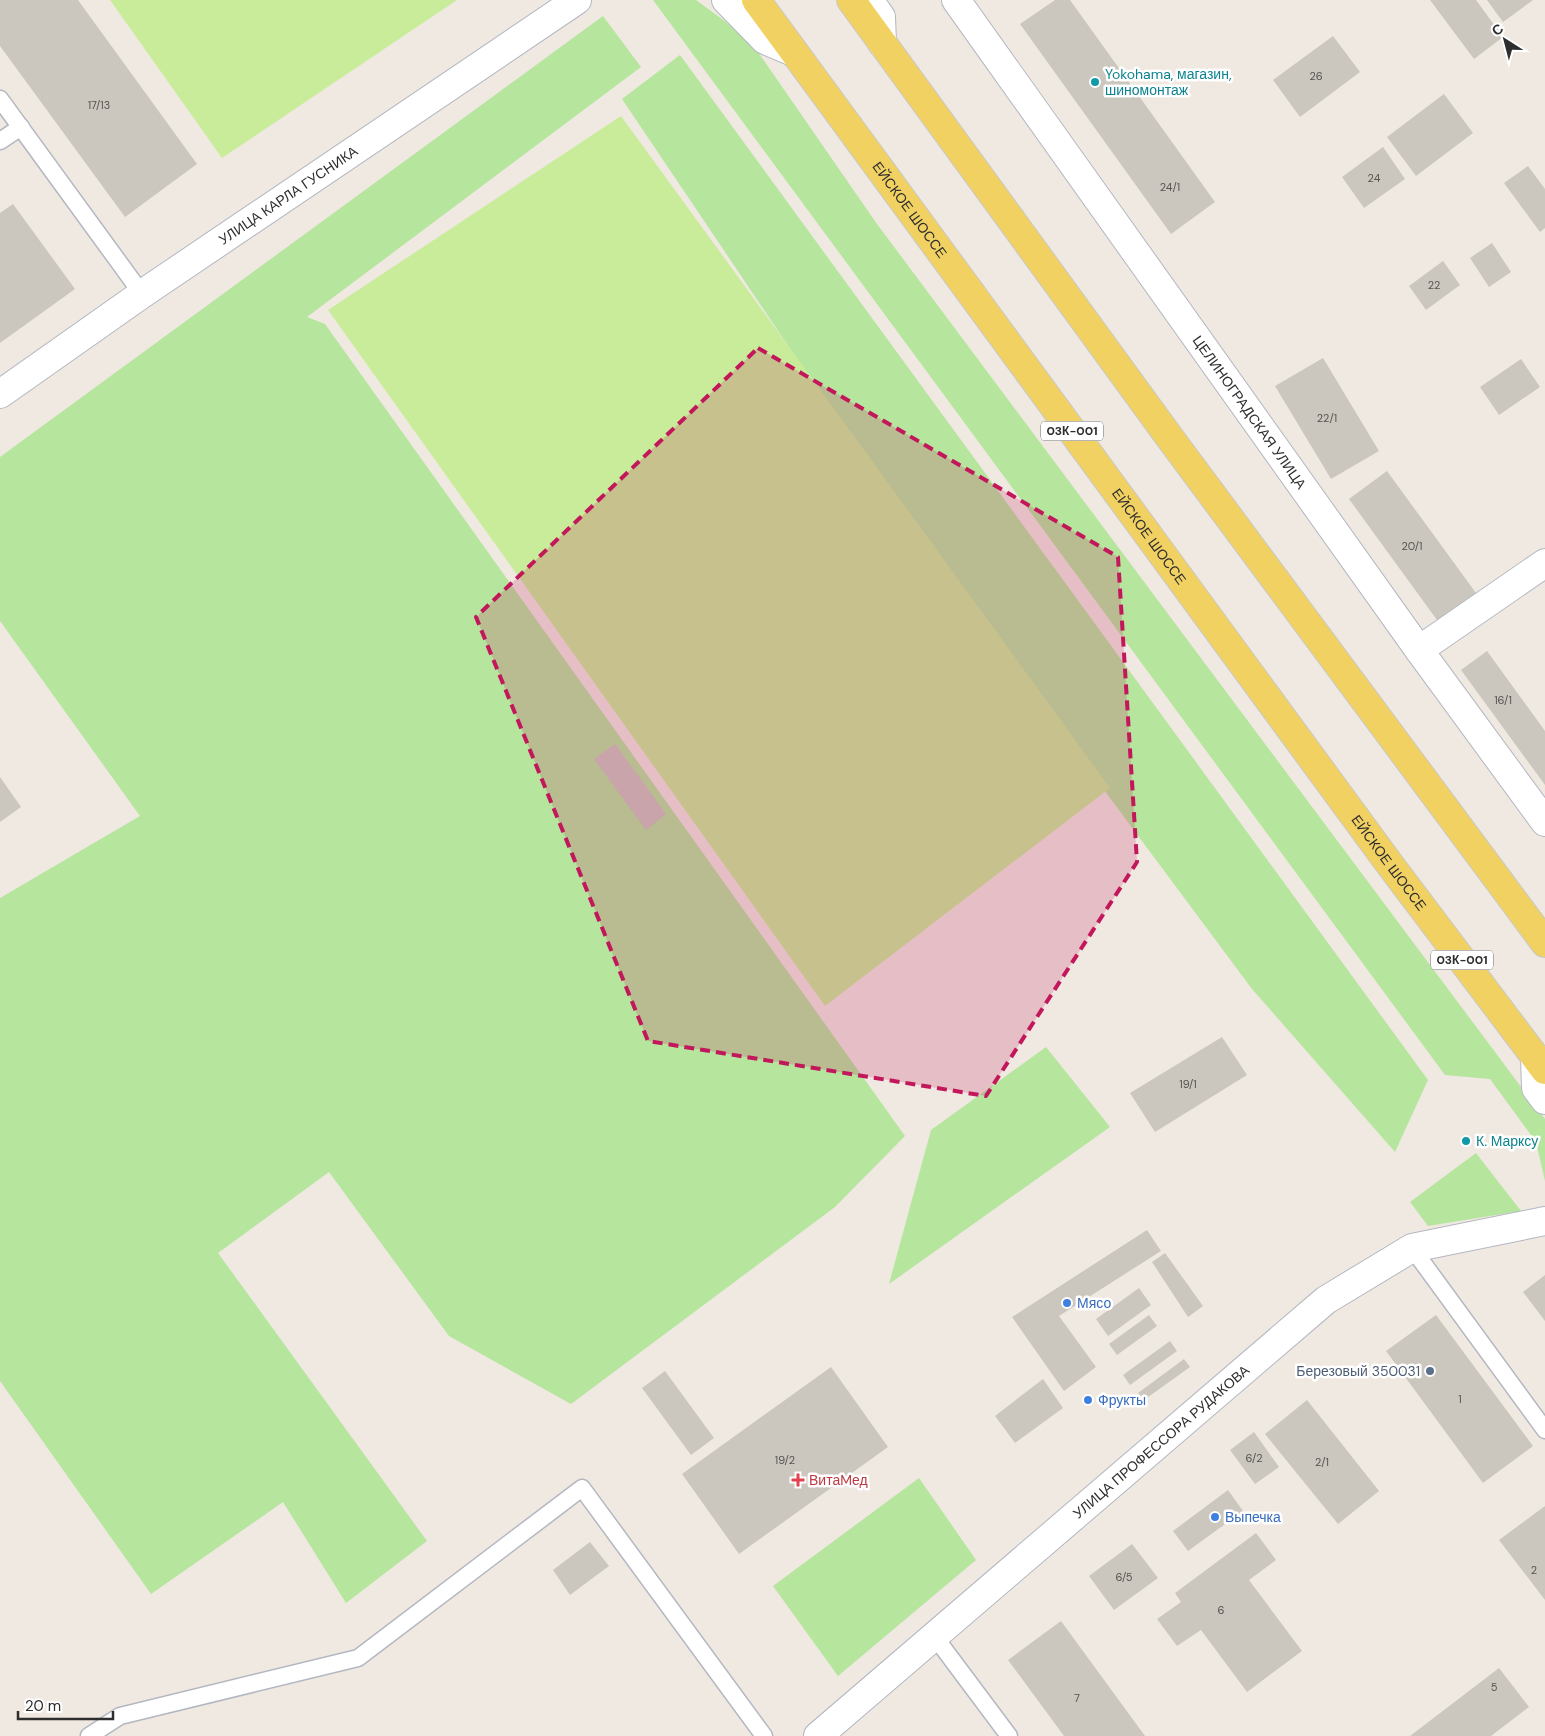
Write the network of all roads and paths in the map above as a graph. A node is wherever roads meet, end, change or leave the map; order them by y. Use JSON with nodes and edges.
{"nodes":[{"id":1,"x":578,"y":0,"type":"edge"},
{"id":2,"x":726,"y":0,"type":"edge"},
{"id":3,"x":756,"y":0,"type":"edge"},
{"id":4,"x":851,"y":0,"type":"edge"},
{"id":5,"x":869,"y":0,"type":"edge"},
{"id":6,"x":956,"y":0,"type":"edge"},
{"id":7,"x":882,"y":43,"type":"junction"},
{"id":8,"x":793,"y":52,"type":"junction"},
{"id":9,"x":0,"y":99,"type":"edge"},
{"id":10,"x":20,"y":127,"type":"junction"},
{"id":11,"x":0,"y":141,"type":"edge"},
{"id":12,"x":142,"y":294,"type":"junction"},
{"id":13,"x":0,"y":394,"type":"edge"},
{"id":14,"x":1545,"y":563,"type":"edge"},
{"id":15,"x":1420,"y":650,"type":"junction"},
{"id":16,"x":1545,"y":822,"type":"edge"},
{"id":17,"x":1545,"y":943,"type":"edge"},
{"id":18,"x":1540,"y":1064,"type":"edge"},
{"id":19,"x":1545,"y":1100,"type":"edge"},
{"id":20,"x":1545,"y":1221,"type":"edge"},
{"id":21,"x":1412,"y":1248,"type":"junction"},
{"id":22,"x":1545,"y":1430,"type":"edge"},
{"id":23,"x":935,"y":1637,"type":"junction"},
{"id":24,"x":89,"y":1736,"type":"edge"},
{"id":25,"x":764,"y":1736,"type":"edge"},
{"id":26,"x":818,"y":1736,"type":"edge"},
{"id":27,"x":1010,"y":1736,"type":"edge"}],
"edges":[{"from":1,"to":12,"type":"street","name":"УЛИЦА КАРЛА ГУСНИКА"},
{"from":2,"to":8,"type":"street"},
{"from":3,"to":8,"type":"main road","name":"ЕЙСКОЕ ШОССЕ","number":"03К-001"},
{"from":4,"to":7,"type":"main road"},
{"from":5,"to":7,"type":"street"},
{"from":6,"to":15,"type":"street","name":"ЦЕЛИНОГРАДСКАЯ УЛИЦА"},
{"from":7,"to":17,"type":"main road"},
{"from":8,"to":18,"type":"main road","name":"ЕЙСКОЕ ШОССЕ","number":"03К-001"},
{"from":9,"to":10,"type":"lane"},
{"from":10,"to":11,"type":"lane"},
{"from":10,"to":12,"type":"lane"},
{"from":12,"to":13,"type":"street","name":"УЛИЦА КАРЛА ГУСНИКА"},
{"from":14,"to":15,"type":"street"},
{"from":15,"to":16,"type":"street","name":"ЦЕЛИНОГРАДСКАЯ УЛИЦА"},
{"from":18,"to":19,"type":"street"},
{"from":20,"to":21,"type":"street","name":"УЛИЦА ПРОФЕССОРА РУДАКОВА"},
{"from":21,"to":22,"type":"lane"},
{"from":21,"to":23,"type":"street","name":"УЛИЦА ПРОФЕССОРА РУДАКОВА"},
{"from":23,"to":26,"type":"street","name":"УЛИЦА ПРОФЕССОРА РУДАКОВА"},
{"from":23,"to":27,"type":"lane"},
{"from":24,"to":25,"type":"lane"}]}
